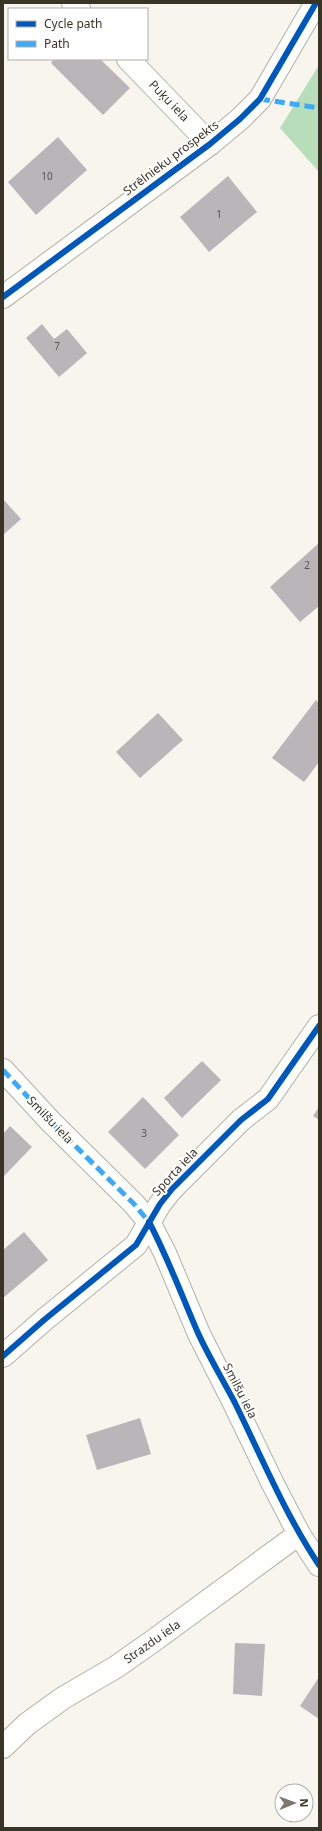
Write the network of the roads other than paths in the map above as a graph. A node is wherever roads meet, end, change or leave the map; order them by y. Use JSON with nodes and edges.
{"nodes":[{"id":1,"x":316,"y":3,"type":"edge"},
{"id":2,"x":129,"y":60,"type":"edge"},
{"id":3,"x":210,"y":144,"type":"junction"},
{"id":4,"x":3,"y":297,"type":"edge"},
{"id":5,"x":319,"y":1026,"type":"edge"},
{"id":6,"x":3,"y":1070,"type":"edge"},
{"id":7,"x":149,"y":1222,"type":"junction"},
{"id":8,"x":3,"y":1356,"type":"edge"},
{"id":9,"x":299,"y":1534,"type":"junction"},
{"id":10,"x":319,"y":1565,"type":"edge"},
{"id":11,"x":3,"y":1747,"type":"edge"}],
"edges":[{"from":1,"to":3,"type":"street","name":"Strēlnieku prospekts"},
{"from":2,"to":3,"type":"street","name":"Puķu iela"},
{"from":3,"to":4,"type":"street","name":"Strēlnieku prospekts"},
{"from":5,"to":7,"type":"street","name":"Sporta iela"},
{"from":6,"to":7,"type":"street","name":"Smilšu iela"},
{"from":7,"to":8,"type":"street","name":"Sporta iela"},
{"from":7,"to":9,"type":"street","name":"Smilšu iela"},
{"from":9,"to":10,"type":"street","name":"Smilšu iela"},
{"from":9,"to":11,"type":"street","name":"Strazdu iela"}]}
